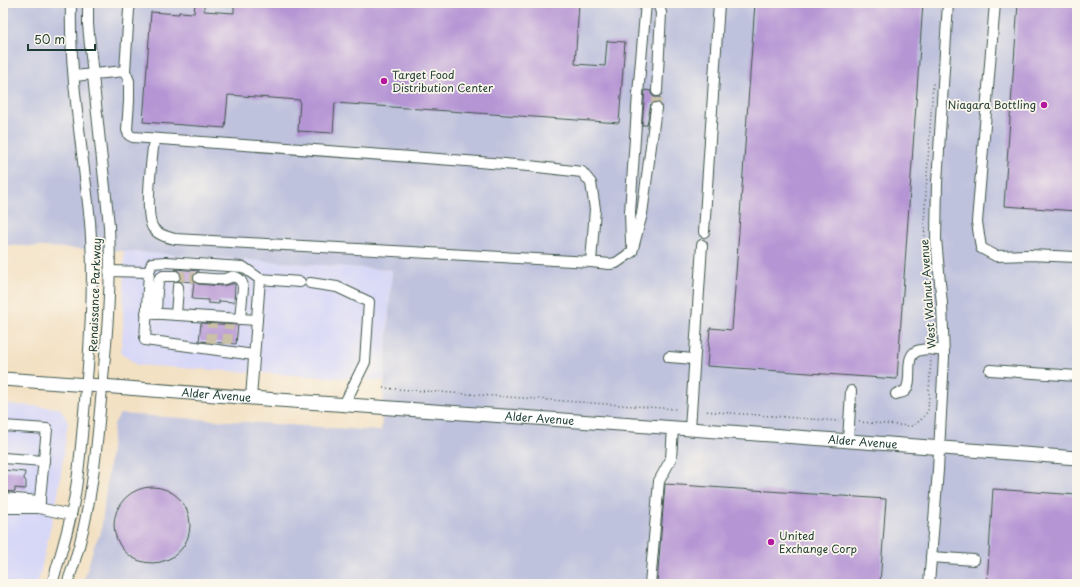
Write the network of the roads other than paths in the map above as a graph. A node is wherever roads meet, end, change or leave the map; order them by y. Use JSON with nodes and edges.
{"nodes":[{"id":1,"x":71,"y":3,"type":"edge"},
{"id":2,"x":88,"y":3,"type":"edge"},
{"id":3,"x":130,"y":3,"type":"edge"},
{"id":4,"x":646,"y":3,"type":"edge"},
{"id":5,"x":657,"y":3,"type":"edge"},
{"id":6,"x":719,"y":3,"type":"edge"},
{"id":7,"x":948,"y":3,"type":"edge"},
{"id":8,"x":995,"y":3,"type":"edge"},
{"id":9,"x":125,"y":71,"type":"junction"},
{"id":10,"x":93,"y":74,"type":"junction"},
{"id":11,"x":74,"y":76,"type":"junction"},
{"id":12,"x":656,"y":91,"type":"tunnel mouth"},
{"id":13,"x":656,"y":108,"type":"tunnel mouth"},
{"id":14,"x":154,"y":139,"type":"junction"},
{"id":15,"x":704,"y":232,"type":"dead end"},
{"id":16,"x":702,"y":245,"type":"dead end"},
{"id":17,"x":632,"y":252,"type":"junction"},
{"id":18,"x":1077,"y":258,"type":"edge"},
{"id":19,"x":591,"y":262,"type":"junction"},
{"id":20,"x":109,"y":271,"type":"junction"},
{"id":21,"x":149,"y":272,"type":"junction"},
{"id":22,"x":175,"y":276,"type":"tunnel mouth"},
{"id":23,"x":199,"y":278,"type":"tunnel mouth"},
{"id":24,"x":260,"y":279,"type":"junction"},
{"id":25,"x":178,"y":287,"type":"dead end"},
{"id":26,"x":151,"y":314,"type":"junction"},
{"id":27,"x":176,"y":315,"type":"junction"},
{"id":28,"x":240,"y":319,"type":"junction"},
{"id":29,"x":257,"y":320,"type":"junction"},
{"id":30,"x":944,"y":351,"type":"junction"},
{"id":31,"x":254,"y":355,"type":"junction"},
{"id":32,"x":669,"y":357,"type":"dead end"},
{"id":33,"x":694,"y":359,"type":"junction"},
{"id":34,"x":990,"y":370,"type":"dead end"},
{"id":35,"x":1077,"y":376,"type":"edge"},
{"id":36,"x":3,"y":379,"type":"edge"},
{"id":37,"x":86,"y":385,"type":"junction"},
{"id":38,"x":102,"y":386,"type":"junction"},
{"id":39,"x":851,"y":391,"type":"dead end"},
{"id":40,"x":896,"y":394,"type":"dead end"},
{"id":41,"x":251,"y":398,"type":"junction"},
{"id":42,"x":344,"y":405,"type":"junction"},
{"id":43,"x":3,"y":426,"type":"edge"},
{"id":44,"x":673,"y":428,"type":"junction"},
{"id":45,"x":690,"y":429,"type":"junction"},
{"id":46,"x":848,"y":441,"type":"junction"},
{"id":47,"x":940,"y":447,"type":"junction"},
{"id":48,"x":3,"y":458,"type":"edge"},
{"id":49,"x":1077,"y":458,"type":"edge"},
{"id":50,"x":44,"y":461,"type":"junction"},
{"id":51,"x":3,"y":498,"type":"edge"},
{"id":52,"x":39,"y":505,"type":"junction"},
{"id":53,"x":3,"y":508,"type":"edge"},
{"id":54,"x":71,"y":515,"type":"junction"},
{"id":55,"x":931,"y":557,"type":"junction"},
{"id":56,"x":974,"y":560,"type":"dead end"},
{"id":57,"x":52,"y":584,"type":"edge"},
{"id":58,"x":67,"y":584,"type":"edge"},
{"id":59,"x":650,"y":584,"type":"edge"},
{"id":60,"x":929,"y":584,"type":"edge"}],
"edges":[{"from":1,"to":11,"type":"street","name":"Renaissance Parkway"},
{"from":2,"to":10,"type":"street","name":"Renaissance Parkway"},
{"from":3,"to":9,"type":"street"},
{"from":4,"to":17,"type":"street"},
{"from":5,"to":12,"type":"street"},
{"from":6,"to":15,"type":"street"},
{"from":7,"to":30,"type":"street","name":"West Walnut Avenue"},
{"from":8,"to":18,"type":"street"},
{"from":9,"to":10,"type":"street"},
{"from":9,"to":14,"type":"street"},
{"from":10,"to":11,"type":"street"},
{"from":10,"to":20,"type":"street","name":"Renaissance Parkway"},
{"from":11,"to":37,"type":"street","name":"Renaissance Parkway"},
{"from":13,"to":17,"type":"street"},
{"from":14,"to":19,"type":"street"},
{"from":14,"to":19,"type":"street"},
{"from":16,"to":33,"type":"street"},
{"from":17,"to":19,"type":"street"},
{"from":20,"to":21,"type":"street"},
{"from":20,"to":38,"type":"street","name":"Renaissance Parkway"},
{"from":21,"to":24,"type":"street"},
{"from":21,"to":26,"type":"street"},
{"from":22,"to":26,"type":"street"},
{"from":23,"to":28,"type":"street"},
{"from":24,"to":29,"type":"street"},
{"from":24,"to":42,"type":"street"},
{"from":25,"to":27,"type":"street"},
{"from":26,"to":27,"type":"street"},
{"from":26,"to":31,"type":"street"},
{"from":27,"to":28,"type":"street"},
{"from":28,"to":29,"type":"street"},
{"from":29,"to":31,"type":"street"},
{"from":30,"to":40,"type":"street"},
{"from":30,"to":47,"type":"street","name":"West Walnut Avenue"},
{"from":31,"to":41,"type":"street"},
{"from":32,"to":33,"type":"street"},
{"from":33,"to":45,"type":"street"},
{"from":34,"to":35,"type":"street"},
{"from":36,"to":37,"type":"main road","name":"Alder Avenue"},
{"from":37,"to":38,"type":"main road","name":"Alder Avenue"},
{"from":37,"to":54,"type":"street","name":"Renaissance Parkway"},
{"from":38,"to":41,"type":"main road","name":"Alder Avenue"},
{"from":38,"to":58,"type":"street","name":"Renaissance Parkway"},
{"from":39,"to":46,"type":"street"},
{"from":41,"to":42,"type":"main road","name":"Alder Avenue"},
{"from":42,"to":44,"type":"main road","name":"Alder Avenue"},
{"from":43,"to":50,"type":"street"},
{"from":44,"to":45,"type":"main road","name":"Alder Avenue"},
{"from":44,"to":59,"type":"street"},
{"from":45,"to":46,"type":"main road","name":"Alder Avenue"},
{"from":46,"to":47,"type":"main road","name":"Alder Avenue"},
{"from":47,"to":49,"type":"main road","name":"Alder Avenue"},
{"from":47,"to":55,"type":"street","name":"West Walnut Avenue"},
{"from":48,"to":50,"type":"street"},
{"from":50,"to":52,"type":"street"},
{"from":51,"to":52,"type":"street"},
{"from":52,"to":53,"type":"street"},
{"from":52,"to":54,"type":"street"},
{"from":54,"to":57,"type":"street","name":"Renaissance Parkway"},
{"from":55,"to":56,"type":"street"},
{"from":55,"to":60,"type":"street","name":"West Walnut Avenue"}]}
